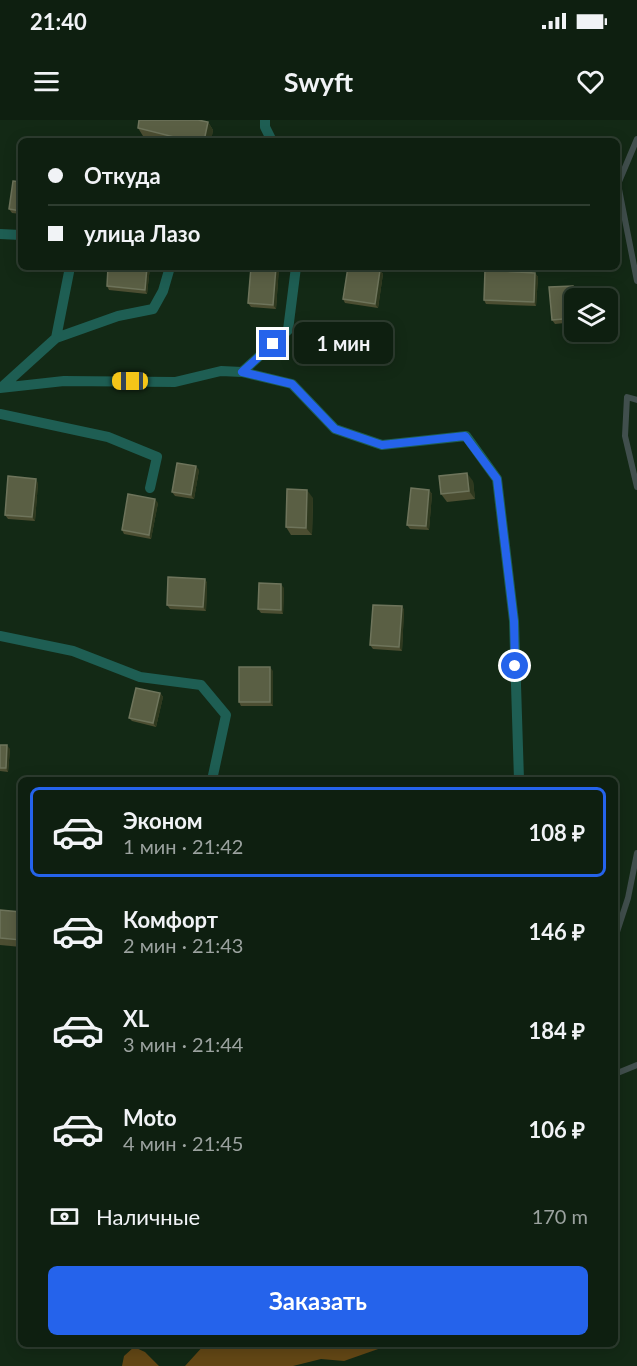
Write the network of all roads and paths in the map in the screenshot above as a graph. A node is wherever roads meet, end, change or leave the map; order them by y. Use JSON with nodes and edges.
{"nodes":[{"id":1,"x":266,"y":120,"type":"edge"},
{"id":2,"x":270,"y":138,"type":"edge"},
{"id":3,"x":0,"y":234,"type":"edge"},
{"id":4,"x":18,"y":236,"type":"edge"},
{"id":5,"x":69,"y":270,"type":"edge"},
{"id":6,"x":169,"y":270,"type":"edge"},
{"id":7,"x":296,"y":270,"type":"edge"},
{"id":8,"x":56,"y":338,"type":"junction"},
{"id":9,"x":242,"y":372,"type":"junction"},
{"id":10,"x":2,"y":387,"type":"edge"},
{"id":11,"x":0,"y":414,"type":"edge"},
{"id":12,"x":150,"y":488,"type":"dead end"},
{"id":13,"x":0,"y":636,"type":"edge"},
{"id":14,"x":213,"y":777,"type":"edge"},
{"id":15,"x":519,"y":777,"type":"edge"}],
"edges":[{"from":1,"to":2,"type":"lane"},
{"from":3,"to":4,"type":"lane"},
{"from":5,"to":8,"type":"lane"},
{"from":6,"to":8,"type":"lane"},
{"from":7,"to":9,"type":"lane"},
{"from":8,"to":10,"type":"lane"},
{"from":9,"to":10,"type":"lane"},
{"from":9,"to":15,"type":"lane"},
{"from":11,"to":12,"type":"lane"},
{"from":13,"to":14,"type":"lane"}]}
